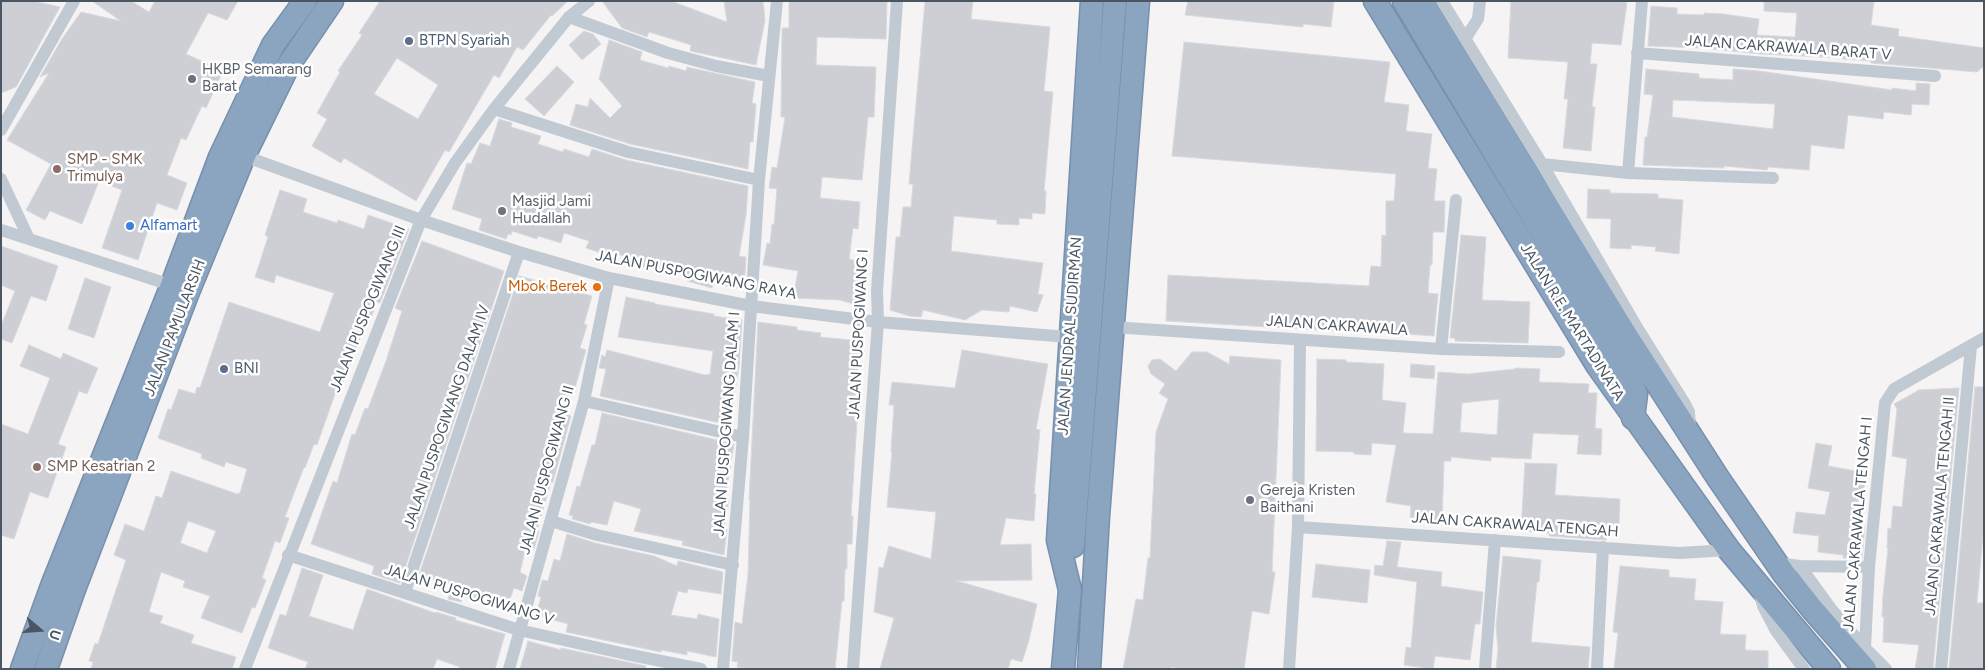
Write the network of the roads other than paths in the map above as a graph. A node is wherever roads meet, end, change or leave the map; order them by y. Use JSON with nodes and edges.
{"nodes":[{"id":1,"x":305,"y":1,"type":"edge"},
{"id":2,"x":332,"y":1,"type":"edge"},
{"id":3,"x":589,"y":1,"type":"edge"},
{"id":4,"x":777,"y":1,"type":"edge"},
{"id":5,"x":897,"y":1,"type":"edge"},
{"id":6,"x":1092,"y":1,"type":"edge"},
{"id":7,"x":1115,"y":1,"type":"edge"},
{"id":8,"x":1138,"y":1,"type":"edge"},
{"id":9,"x":1375,"y":1,"type":"edge"},
{"id":10,"x":1404,"y":1,"type":"edge"},
{"id":11,"x":1422,"y":1,"type":"edge"},
{"id":12,"x":1442,"y":1,"type":"edge"},
{"id":13,"x":1480,"y":1,"type":"edge"},
{"id":14,"x":1642,"y":1,"type":"edge"},
{"id":15,"x":72,"y":3,"type":"edge"},
{"id":16,"x":569,"y":18,"type":"junction"},
{"id":17,"x":1465,"y":39,"type":"junction"},
{"id":18,"x":1638,"y":53,"type":"junction"},
{"id":19,"x":769,"y":76,"type":"junction"},
{"id":20,"x":1935,"y":76,"type":"dead end"},
{"id":21,"x":494,"y":109,"type":"junction"},
{"id":22,"x":1,"y":130,"type":"edge"},
{"id":23,"x":244,"y":156,"type":"junction"},
{"id":24,"x":1542,"y":164,"type":"junction"},
{"id":25,"x":1628,"y":173,"type":"junction"},
{"id":26,"x":1,"y":178,"type":"edge"},
{"id":27,"x":1773,"y":178,"type":"dead end"},
{"id":28,"x":759,"y":180,"type":"junction"},
{"id":29,"x":1456,"y":200,"type":"dead end"},
{"id":30,"x":421,"y":220,"type":"junction"},
{"id":31,"x":1,"y":230,"type":"edge"},
{"id":32,"x":30,"y":240,"type":"junction"},
{"id":33,"x":519,"y":252,"type":"junction"},
{"id":34,"x":610,"y":278,"type":"junction"},
{"id":35,"x":180,"y":288,"type":"junction"},
{"id":36,"x":751,"y":306,"type":"junction"},
{"id":37,"x":878,"y":322,"type":"junction"},
{"id":38,"x":1112,"y":327,"type":"junction"},
{"id":39,"x":1069,"y":337,"type":"junction"},
{"id":40,"x":1984,"y":338,"type":"edge"},
{"id":41,"x":1300,"y":340,"type":"junction"},
{"id":42,"x":1971,"y":346,"type":"junction"},
{"id":43,"x":1441,"y":350,"type":"junction"},
{"id":44,"x":1560,"y":352,"type":"dead end"},
{"id":45,"x":584,"y":401,"type":"junction"},
{"id":46,"x":1633,"y":418,"type":"junction"},
{"id":47,"x":1690,"y":434,"type":"junction"},
{"id":48,"x":743,"y":437,"type":"junction"},
{"id":49,"x":551,"y":521,"type":"junction"},
{"id":50,"x":1298,"y":526,"type":"junction"},
{"id":51,"x":1495,"y":540,"type":"junction"},
{"id":52,"x":1604,"y":547,"type":"junction"},
{"id":53,"x":1729,"y":550,"type":"junction"},
{"id":54,"x":288,"y":555,"type":"junction"},
{"id":55,"x":1776,"y":563,"type":"junction"},
{"id":56,"x":733,"y":565,"type":"junction"},
{"id":57,"x":1800,"y":566,"type":"junction"},
{"id":58,"x":1869,"y":566,"type":"junction"},
{"id":59,"x":1760,"y":587,"type":"junction"},
{"id":60,"x":1070,"y":590,"type":"junction"},
{"id":61,"x":405,"y":592,"type":"junction"},
{"id":62,"x":519,"y":630,"type":"junction"},
{"id":63,"x":1865,"y":658,"type":"edge"},
{"id":64,"x":247,"y":668,"type":"edge"},
{"id":65,"x":22,"y":669,"type":"edge"},
{"id":66,"x":46,"y":669,"type":"edge"},
{"id":67,"x":509,"y":669,"type":"edge"},
{"id":68,"x":701,"y":669,"type":"edge"},
{"id":69,"x":723,"y":669,"type":"edge"},
{"id":70,"x":853,"y":669,"type":"edge"},
{"id":71,"x":1063,"y":669,"type":"edge"},
{"id":72,"x":1089,"y":669,"type":"edge"},
{"id":73,"x":1289,"y":669,"type":"edge"},
{"id":74,"x":1485,"y":669,"type":"edge"},
{"id":75,"x":1597,"y":669,"type":"edge"},
{"id":76,"x":1804,"y":669,"type":"edge"},
{"id":77,"x":1828,"y":669,"type":"edge"},
{"id":78,"x":1886,"y":669,"type":"edge"},
{"id":79,"x":1941,"y":669,"type":"edge"}],
"edges":[{"from":1,"to":35,"type":"highway","name":"JALAN PAMULARSIH"},
{"from":2,"to":23,"type":"highway","name":"JALAN PAMULARSIH"},
{"from":3,"to":16,"type":"street","name":"JALAN PUSPOGIWANG III"},
{"from":4,"to":19,"type":"street","name":"JALAN PUSPOGIWANG DALAM I"},
{"from":5,"to":37,"type":"street","name":"JALAN PUSPOGIWANG I"},
{"from":6,"to":39,"type":"highway","name":"JALAN JENDRAL SUDIRMAN"},
{"from":7,"to":60,"type":"highway"},
{"from":8,"to":38,"type":"highway"},
{"from":9,"to":46,"type":"highway","name":"JALAN R.E. MARTADINATA"},
{"from":10,"to":46,"type":"highway"},
{"from":11,"to":47,"type":"highway"},
{"from":12,"to":17,"type":"street"},
{"from":13,"to":17,"type":"street"},
{"from":14,"to":18,"type":"street"},
{"from":15,"to":22,"type":"street"},
{"from":16,"to":19,"type":"street"},
{"from":16,"to":21,"type":"street","name":"JALAN PUSPOGIWANG III"},
{"from":17,"to":24,"type":"street"},
{"from":18,"to":20,"type":"street","name":"JALAN CAKRAWALA BARAT V"},
{"from":18,"to":25,"type":"street"},
{"from":19,"to":28,"type":"street","name":"JALAN PUSPOGIWANG DALAM I"},
{"from":21,"to":28,"type":"street"},
{"from":21,"to":30,"type":"street","name":"JALAN PUSPOGIWANG III"},
{"from":23,"to":30,"type":"street","name":"JALAN PUSPOGIWANG RAYA"},
{"from":23,"to":35,"type":"highway","name":"JALAN PAMULARSIH"},
{"from":24,"to":25,"type":"street"},
{"from":24,"to":47,"type":"street"},
{"from":25,"to":27,"type":"street"},
{"from":26,"to":32,"type":"street"},
{"from":28,"to":36,"type":"street","name":"JALAN PUSPOGIWANG DALAM I"},
{"from":29,"to":43,"type":"street"},
{"from":30,"to":33,"type":"street","name":"JALAN PUSPOGIWANG RAYA"},
{"from":30,"to":54,"type":"street","name":"JALAN PUSPOGIWANG III"},
{"from":31,"to":32,"type":"street"},
{"from":32,"to":35,"type":"street"},
{"from":33,"to":34,"type":"street","name":"JALAN PUSPOGIWANG RAYA"},
{"from":33,"to":61,"type":"street","name":"JALAN PUSPOGIWANG DALAM IV"},
{"from":34,"to":36,"type":"street","name":"JALAN PUSPOGIWANG RAYA"},
{"from":34,"to":45,"type":"street","name":"JALAN PUSPOGIWANG II"},
{"from":35,"to":65,"type":"highway","name":"JALAN PAMULARSIH"},
{"from":35,"to":66,"type":"highway","name":"JALAN PAMULARSIH"},
{"from":36,"to":37,"type":"street","name":"JALAN PUSPOGIWANG RAYA"},
{"from":36,"to":48,"type":"street","name":"JALAN PUSPOGIWANG DALAM I"},
{"from":37,"to":39,"type":"street","name":"JALAN PUSPOGIWANG RAYA"},
{"from":37,"to":70,"type":"street","name":"JALAN PUSPOGIWANG I"},
{"from":38,"to":41,"type":"street","name":"JALAN CAKRAWALA"},
{"from":38,"to":72,"type":"highway"},
{"from":39,"to":60,"type":"highway","name":"JALAN JENDRAL SUDIRMAN"},
{"from":40,"to":42,"type":"street"},
{"from":41,"to":43,"type":"street","name":"JALAN CAKRAWALA"},
{"from":41,"to":50,"type":"street"},
{"from":42,"to":58,"type":"street","name":"JALAN CAKRAWALA TENGAH I"},
{"from":42,"to":79,"type":"street","name":"JALAN CAKRAWALA TENGAH II"},
{"from":43,"to":44,"type":"street","name":"JALAN CAKRAWALA"},
{"from":45,"to":48,"type":"street"},
{"from":45,"to":49,"type":"street","name":"JALAN PUSPOGIWANG II"},
{"from":46,"to":53,"type":"highway","name":"JALAN R.E. MARTADINATA"},
{"from":47,"to":55,"type":"highway"},
{"from":48,"to":56,"type":"street","name":"JALAN PUSPOGIWANG DALAM I"},
{"from":49,"to":56,"type":"street"},
{"from":49,"to":62,"type":"street","name":"JALAN PUSPOGIWANG II"},
{"from":50,"to":51,"type":"street","name":"JALAN CAKRAWALA TENGAH"},
{"from":50,"to":73,"type":"street"},
{"from":51,"to":52,"type":"street","name":"JALAN CAKRAWALA TENGAH"},
{"from":51,"to":74,"type":"street"},
{"from":52,"to":53,"type":"street","name":"JALAN CAKRAWALA TENGAH"},
{"from":52,"to":75,"type":"street"},
{"from":53,"to":59,"type":"highway","name":"JALAN R.E. MARTADINATA"},
{"from":54,"to":61,"type":"street","name":"JALAN PUSPOGIWANG V"},
{"from":54,"to":64,"type":"street","name":"JALAN PUSPOGIWANG III"},
{"from":55,"to":57,"type":"street"},
{"from":55,"to":63,"type":"highway"},
{"from":56,"to":69,"type":"street","name":"JALAN PUSPOGIWANG DALAM I"},
{"from":57,"to":58,"type":"street"},
{"from":57,"to":63,"type":"street"},
{"from":58,"to":63,"type":"street","name":"JALAN CAKRAWALA TENGAH I"},
{"from":59,"to":76,"type":"street"},
{"from":59,"to":77,"type":"highway","name":"JALAN R.E. MARTADINATA"},
{"from":60,"to":71,"type":"highway","name":"JALAN JENDRAL SUDIRMAN"},
{"from":61,"to":62,"type":"street","name":"JALAN PUSPOGIWANG V"},
{"from":62,"to":67,"type":"street","name":"JALAN PUSPOGIWANG II"},
{"from":62,"to":68,"type":"street","name":"JALAN PUSPOGIWANG V"},
{"from":63,"to":78,"type":"street"}]}
